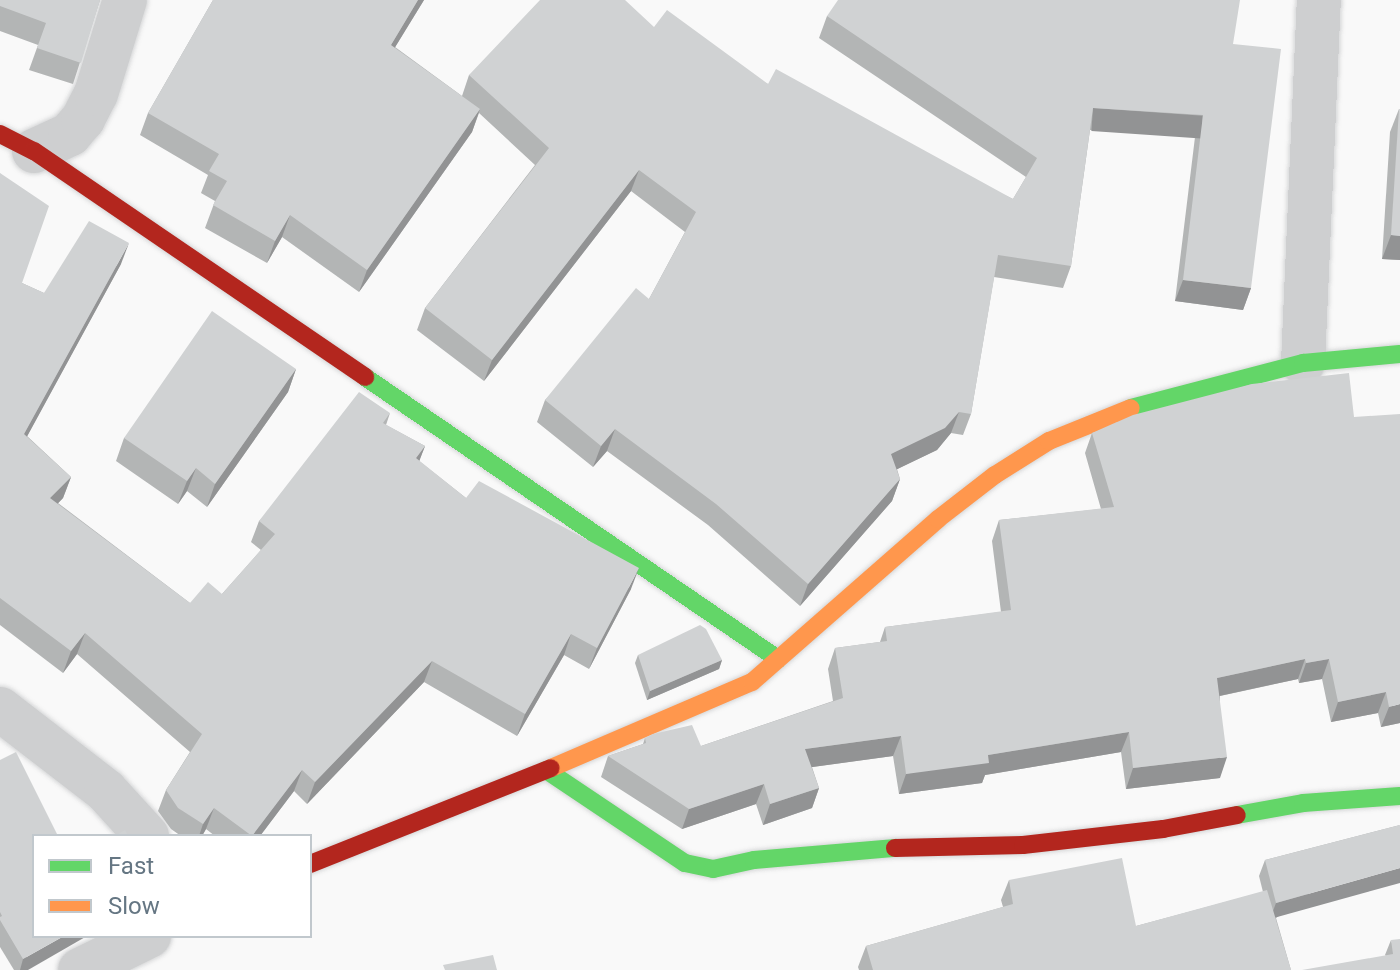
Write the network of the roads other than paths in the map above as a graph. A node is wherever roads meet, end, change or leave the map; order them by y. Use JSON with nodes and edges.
{"nodes":[{"id":1,"x":125,"y":0,"type":"edge"},
{"id":2,"x":1319,"y":0,"type":"edge"},
{"id":3,"x":17,"y":142,"type":"edge"},
{"id":4,"x":1400,"y":354,"type":"edge"},
{"id":5,"x":1303,"y":363,"type":"junction"},
{"id":6,"x":778,"y":659,"type":"junction"},
{"id":7,"x":0,"y":709,"type":"edge"},
{"id":8,"x":546,"y":770,"type":"junction"},
{"id":9,"x":1400,"y":796,"type":"edge"},
{"id":10,"x":145,"y":834,"type":"edge"},
{"id":11,"x":312,"y":863,"type":"edge"},
{"id":12,"x":145,"y":938,"type":"edge"},
{"id":13,"x":80,"y":970,"type":"edge"}],
"edges":[{"from":1,"to":3,"type":"street"},
{"from":2,"to":5,"type":"street"},
{"from":3,"to":6,"type":"street"},
{"from":4,"to":5,"type":"street"},
{"from":5,"to":6,"type":"street"},
{"from":6,"to":8,"type":"street"},
{"from":7,"to":10,"type":"street"},
{"from":8,"to":9,"type":"street"},
{"from":8,"to":11,"type":"street"},
{"from":12,"to":13,"type":"street"}]}
